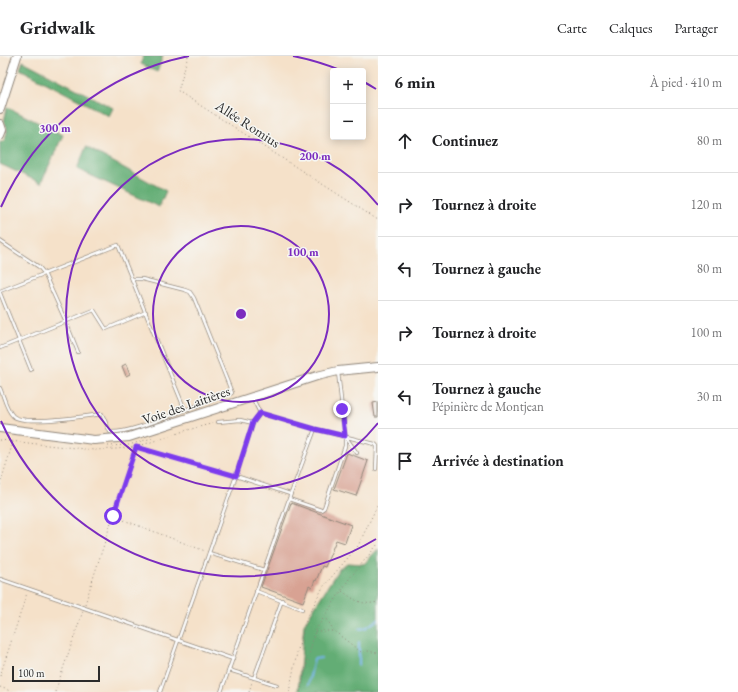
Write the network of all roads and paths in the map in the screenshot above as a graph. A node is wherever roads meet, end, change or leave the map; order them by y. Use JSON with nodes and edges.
{"nodes":[{"id":1,"x":17,"y":56,"type":"edge"},
{"id":2,"x":188,"y":56,"type":"edge"},
{"id":3,"x":0,"y":109,"type":"edge"},
{"id":4,"x":0,"y":124,"type":"edge"},
{"id":5,"x":0,"y":135,"type":"edge"},
{"id":6,"x":378,"y":220,"type":"edge"},
{"id":7,"x":0,"y":241,"type":"edge"},
{"id":8,"x":44,"y":273,"type":"junction"},
{"id":9,"x":132,"y":279,"type":"junction"},
{"id":10,"x":0,"y":292,"type":"edge"},
{"id":11,"x":146,"y":312,"type":"junction"},
{"id":12,"x":66,"y":322,"type":"junction"},
{"id":13,"x":20,"y":340,"type":"junction"},
{"id":14,"x":0,"y":348,"type":"edge"},
{"id":15,"x":78,"y":352,"type":"dead end"},
{"id":16,"x":378,"y":367,"type":"edge"},
{"id":17,"x":31,"y":370,"type":"dead end"},
{"id":18,"x":338,"y":371,"type":"junction"},
{"id":19,"x":0,"y":388,"type":"edge"},
{"id":20,"x":252,"y":397,"type":"junction"},
{"id":21,"x":185,"y":410,"type":"junction"},
{"id":22,"x":260,"y":413,"type":"junction"},
{"id":23,"x":218,"y":422,"type":"dead end"},
{"id":24,"x":253,"y":422,"type":"junction"},
{"id":25,"x":0,"y":428,"type":"edge"},
{"id":26,"x":315,"y":429,"type":"junction"},
{"id":27,"x":345,"y":436,"type":"junction"},
{"id":28,"x":14,"y":442,"type":"dead end"},
{"id":29,"x":357,"y":453,"type":"dead end"},
{"id":30,"x":376,"y":469,"type":"dead end"},
{"id":31,"x":236,"y":476,"type":"junction"},
{"id":32,"x":0,"y":485,"type":"edge"},
{"id":33,"x":290,"y":494,"type":"junction"},
{"id":34,"x":289,"y":499,"type":"junction"},
{"id":35,"x":378,"y":504,"type":"edge"},
{"id":36,"x":113,"y":516,"type":"junction"},
{"id":37,"x":378,"y":544,"type":"edge"},
{"id":38,"x":209,"y":552,"type":"junction"},
{"id":39,"x":264,"y":570,"type":"junction"},
{"id":40,"x":0,"y":579,"type":"edge"},
{"id":41,"x":29,"y":589,"type":"junction"},
{"id":42,"x":341,"y":590,"type":"junction"},
{"id":43,"x":256,"y":591,"type":"junction"},
{"id":44,"x":282,"y":600,"type":"junction"},
{"id":45,"x":378,"y":602,"type":"edge"},
{"id":46,"x":84,"y":607,"type":"junction"},
{"id":47,"x":302,"y":609,"type":"dead end"},
{"id":48,"x":325,"y":615,"type":"junction"},
{"id":49,"x":315,"y":630,"type":"junction"},
{"id":50,"x":334,"y":631,"type":"junction"},
{"id":51,"x":178,"y":640,"type":"junction"},
{"id":52,"x":378,"y":653,"type":"edge"},
{"id":53,"x":233,"y":659,"type":"junction"},
{"id":54,"x":229,"y":670,"type":"junction"},
{"id":55,"x":0,"y":676,"type":"edge"},
{"id":56,"x":254,"y":678,"type":"junction"},
{"id":57,"x":277,"y":685,"type":"dead end"},
{"id":58,"x":0,"y":687,"type":"edge"},
{"id":59,"x":13,"y":692,"type":"edge"},
{"id":60,"x":56,"y":692,"type":"edge"},
{"id":61,"x":160,"y":692,"type":"edge"},
{"id":62,"x":221,"y":692,"type":"edge"},
{"id":63,"x":249,"y":692,"type":"edge"},
{"id":64,"x":289,"y":692,"type":"edge"},
{"id":65,"x":300,"y":692,"type":"edge"}],
"edges":[{"from":1,"to":3,"type":"street"},
{"from":2,"to":6,"type":"path","name":"Allée Romius"},
{"from":4,"to":5,"type":"street"},
{"from":7,"to":8,"type":"lane"},
{"from":8,"to":9,"type":"lane"},
{"from":8,"to":10,"type":"lane"},
{"from":8,"to":12,"type":"lane"},
{"from":9,"to":11,"type":"lane"},
{"from":9,"to":21,"type":"lane"},
{"from":10,"to":13,"type":"lane"},
{"from":11,"to":12,"type":"lane"},
{"from":11,"to":21,"type":"lane"},
{"from":12,"to":13,"type":"lane"},
{"from":12,"to":15,"type":"lane"},
{"from":13,"to":14,"type":"lane"},
{"from":13,"to":17,"type":"lane"},
{"from":16,"to":18,"type":"street","name":"Voie des Laitières"},
{"from":18,"to":20,"type":"street","name":"Voie des Laitières"},
{"from":18,"to":27,"type":"lane"},
{"from":19,"to":21,"type":"lane"},
{"from":20,"to":22,"type":"lane"},
{"from":20,"to":25,"type":"street","name":"Voie des Laitières"},
{"from":22,"to":24,"type":"lane"},
{"from":22,"to":26,"type":"lane"},
{"from":23,"to":24,"type":"lane"},
{"from":24,"to":31,"type":"lane"},
{"from":26,"to":27,"type":"lane"},
{"from":26,"to":33,"type":"lane"},
{"from":27,"to":29,"type":"lane"},
{"from":27,"to":30,"type":"lane"},
{"from":27,"to":34,"type":"lane"},
{"from":28,"to":32,"type":"path"},
{"from":31,"to":33,"type":"lane"},
{"from":31,"to":36,"type":"path"},
{"from":31,"to":38,"type":"lane"},
{"from":33,"to":34,"type":"lane"},
{"from":34,"to":39,"type":"lane"},
{"from":35,"to":64,"type":"path"},
{"from":36,"to":38,"type":"path"},
{"from":36,"to":46,"type":"path"},
{"from":37,"to":42,"type":"path"},
{"from":38,"to":39,"type":"lane"},
{"from":38,"to":51,"type":"lane"},
{"from":39,"to":43,"type":"lane"},
{"from":40,"to":41,"type":"lane"},
{"from":41,"to":46,"type":"lane"},
{"from":41,"to":55,"type":"path"},
{"from":42,"to":45,"type":"path"},
{"from":42,"to":48,"type":"path"},
{"from":43,"to":44,"type":"lane"},
{"from":43,"to":53,"type":"lane"},
{"from":44,"to":47,"type":"lane"},
{"from":44,"to":56,"type":"lane"},
{"from":46,"to":51,"type":"lane"},
{"from":46,"to":60,"type":"path"},
{"from":48,"to":49,"type":"path"},
{"from":48,"to":50,"type":"path"},
{"from":49,"to":50,"type":"path"},
{"from":49,"to":65,"type":"path"},
{"from":50,"to":52,"type":"path"},
{"from":51,"to":53,"type":"lane"},
{"from":51,"to":61,"type":"lane"},
{"from":53,"to":54,"type":"lane"},
{"from":54,"to":56,"type":"lane"},
{"from":54,"to":62,"type":"lane"},
{"from":56,"to":57,"type":"lane"},
{"from":56,"to":63,"type":"path"},
{"from":58,"to":59,"type":"path"}]}
